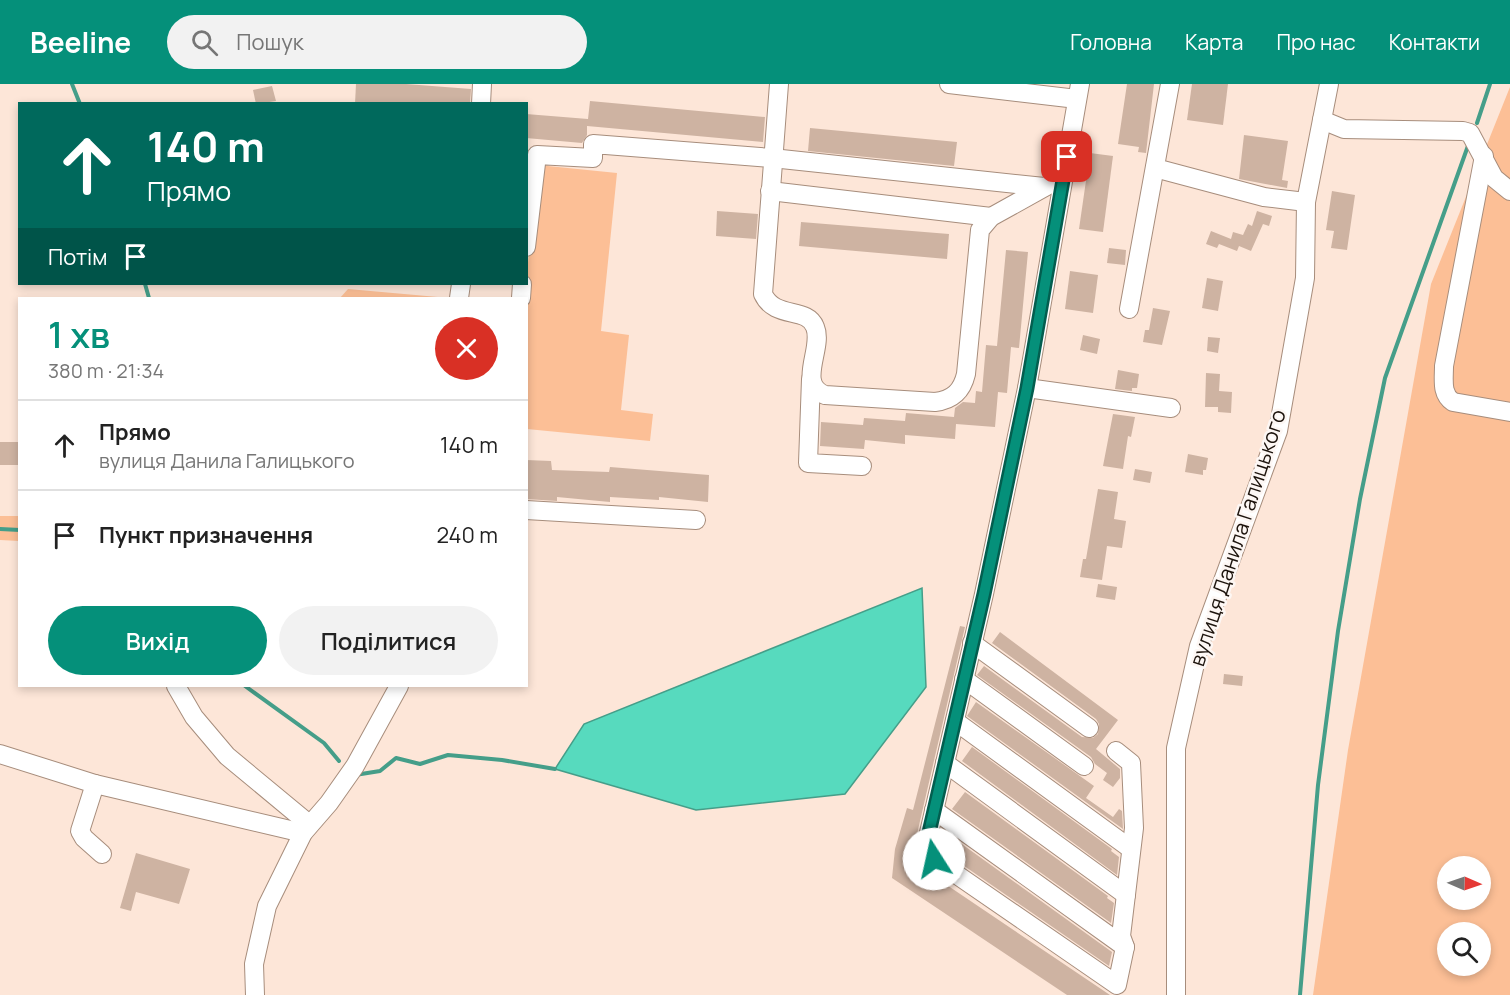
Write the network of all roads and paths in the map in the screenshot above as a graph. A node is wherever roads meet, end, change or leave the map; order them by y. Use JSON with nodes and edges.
{"nodes":[{"id":1,"x":482,"y":84,"type":"edge"},
{"id":2,"x":779,"y":84,"type":"edge"},
{"id":3,"x":949,"y":84,"type":"edge"},
{"id":4,"x":1170,"y":84,"type":"edge"},
{"id":5,"x":1329,"y":84,"type":"edge"},
{"id":6,"x":974,"y":85,"type":"edge"},
{"id":7,"x":1078,"y":91,"type":"edge"},
{"id":8,"x":481,"y":102,"type":"edge"},
{"id":9,"x":1322,"y":120,"type":"junction"},
{"id":10,"x":1484,"y":156,"type":"junction"},
{"id":11,"x":772,"y":158,"type":"junction"},
{"id":12,"x":1155,"y":168,"type":"junction"},
{"id":13,"x":1064,"y":177,"type":"junction"},
{"id":14,"x":1044,"y":187,"type":"junction"},
{"id":15,"x":770,"y":191,"type":"junction"},
{"id":16,"x":1510,"y":191,"type":"edge"},
{"id":17,"x":1306,"y":202,"type":"junction"},
{"id":18,"x":991,"y":217,"type":"junction"},
{"id":19,"x":528,"y":230,"type":"edge"},
{"id":20,"x":1129,"y":309,"type":"dead end"},
{"id":21,"x":811,"y":379,"type":"junction"},
{"id":22,"x":1027,"y":388,"type":"junction"},
{"id":23,"x":1171,"y":408,"type":"dead end"},
{"id":24,"x":1510,"y":412,"type":"edge"},
{"id":25,"x":862,"y":466,"type":"dead end"},
{"id":26,"x":528,"y":510,"type":"edge"},
{"id":27,"x":696,"y":520,"type":"dead end"},
{"id":28,"x":972,"y":643,"type":"junction"},
{"id":29,"x":964,"y":679,"type":"junction"},
{"id":30,"x":178,"y":687,"type":"edge"},
{"id":31,"x":398,"y":687,"type":"edge"},
{"id":32,"x":955,"y":721,"type":"junction"},
{"id":33,"x":1089,"y":728,"type":"dead end"},
{"id":34,"x":1116,"y":751,"type":"dead end"},
{"id":35,"x":0,"y":754,"type":"edge"},
{"id":36,"x":945,"y":763,"type":"junction"},
{"id":37,"x":1084,"y":766,"type":"dead end"},
{"id":38,"x":95,"y":784,"type":"junction"},
{"id":39,"x":934,"y":810,"type":"junction"},
{"id":40,"x":306,"y":829,"type":"junction"},
{"id":41,"x":1131,"y":849,"type":"junction"},
{"id":42,"x":102,"y":854,"type":"dead end"},
{"id":43,"x":1126,"y":895,"type":"junction"},
{"id":44,"x":1125,"y":947,"type":"junction"},
{"id":45,"x":255,"y":995,"type":"edge"},
{"id":46,"x":1176,"y":995,"type":"edge"}],
"edges":[{"from":1,"to":8,"type":"street"},
{"from":2,"to":11,"type":"street"},
{"from":3,"to":6,"type":"street"},
{"from":4,"to":12,"type":"street"},
{"from":5,"to":9,"type":"street","name":"вулиця Данила Галицького"},
{"from":6,"to":7,"type":"street"},
{"from":7,"to":13,"type":"street"},
{"from":9,"to":10,"type":"street"},
{"from":9,"to":17,"type":"street","name":"вулиця Данила Галицького"},
{"from":10,"to":16,"type":"street"},
{"from":10,"to":24,"type":"street"},
{"from":11,"to":14,"type":"street"},
{"from":11,"to":15,"type":"street"},
{"from":11,"to":19,"type":"street"},
{"from":12,"to":17,"type":"street"},
{"from":12,"to":20,"type":"street"},
{"from":13,"to":14,"type":"street"},
{"from":13,"to":22,"type":"street"},
{"from":14,"to":18,"type":"street"},
{"from":15,"to":18,"type":"street"},
{"from":15,"to":21,"type":"street"},
{"from":17,"to":46,"type":"street","name":"вулиця Данила Галицького"},
{"from":18,"to":21,"type":"street"},
{"from":21,"to":25,"type":"street"},
{"from":22,"to":23,"type":"street"},
{"from":22,"to":28,"type":"street"},
{"from":26,"to":27,"type":"street"},
{"from":28,"to":29,"type":"street"},
{"from":28,"to":33,"type":"street"},
{"from":29,"to":32,"type":"street"},
{"from":29,"to":37,"type":"street"},
{"from":30,"to":40,"type":"street"},
{"from":31,"to":40,"type":"street"},
{"from":32,"to":36,"type":"street"},
{"from":32,"to":41,"type":"street"},
{"from":34,"to":41,"type":"street"},
{"from":35,"to":38,"type":"street"},
{"from":36,"to":39,"type":"street"},
{"from":36,"to":43,"type":"street"},
{"from":38,"to":40,"type":"street"},
{"from":38,"to":42,"type":"street"},
{"from":39,"to":44,"type":"street"},
{"from":39,"to":44,"type":"street"},
{"from":40,"to":45,"type":"street"},
{"from":41,"to":43,"type":"street"},
{"from":43,"to":44,"type":"street"}]}
